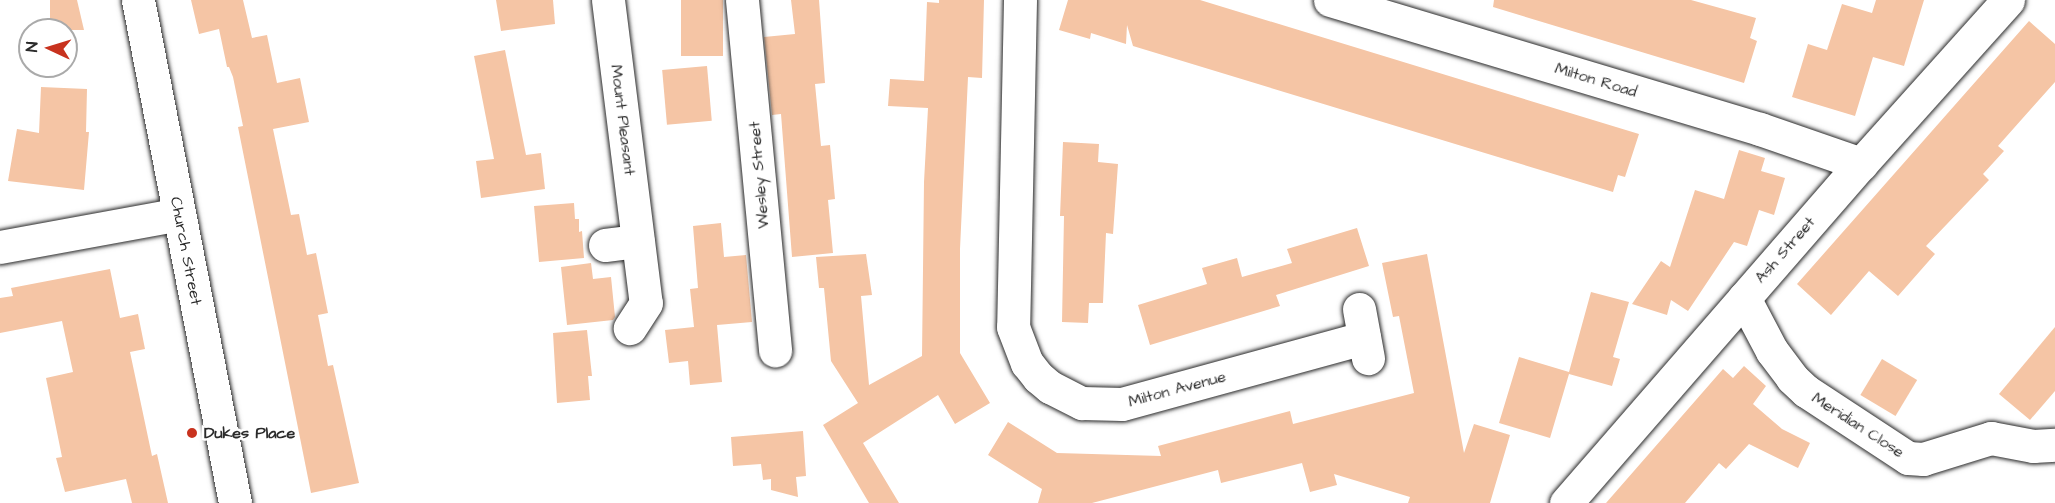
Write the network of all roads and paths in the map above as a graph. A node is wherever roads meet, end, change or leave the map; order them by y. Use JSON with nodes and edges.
{"nodes":[{"id":1,"x":138,"y":0,"type":"edge"},
{"id":2,"x":608,"y":0,"type":"edge"},
{"id":3,"x":742,"y":0,"type":"edge"},
{"id":4,"x":1020,"y":0,"type":"edge"},
{"id":5,"x":1330,"y":0,"type":"edge"},
{"id":6,"x":2008,"y":0,"type":"edge"},
{"id":7,"x":1861,"y":164,"type":"junction"},
{"id":8,"x":179,"y":214,"type":"junction"},
{"id":9,"x":638,"y":241,"type":"junction"},
{"id":10,"x":605,"y":245,"type":"dead end"},
{"id":11,"x":0,"y":247,"type":"edge"},
{"id":12,"x":1744,"y":298,"type":"junction"},
{"id":13,"x":630,"y":328,"type":"dead end"},
{"id":14,"x":1364,"y":335,"type":"dead end"},
{"id":15,"x":775,"y":350,"type":"dead end"},
{"id":16,"x":2055,"y":445,"type":"edge"},
{"id":17,"x":235,"y":503,"type":"edge"},
{"id":18,"x":1566,"y":503,"type":"edge"}],
"edges":[{"from":1,"to":8,"type":"street","name":"Church Street"},
{"from":2,"to":9,"type":"street","name":"Mount Pleasant"},
{"from":3,"to":15,"type":"street","name":"Wesley Street"},
{"from":4,"to":14,"type":"street","name":"Milton Avenue"},
{"from":5,"to":7,"type":"street","name":"Milton Road"},
{"from":6,"to":7,"type":"street","name":"Ash Street"},
{"from":7,"to":12,"type":"street","name":"Ash Street"},
{"from":8,"to":11,"type":"street"},
{"from":8,"to":17,"type":"street","name":"Church Street"},
{"from":9,"to":10,"type":"street"},
{"from":9,"to":13,"type":"street","name":"Mount Pleasant"},
{"from":12,"to":16,"type":"street","name":"Meridian Close"},
{"from":12,"to":18,"type":"street","name":"Ash Street"}]}
